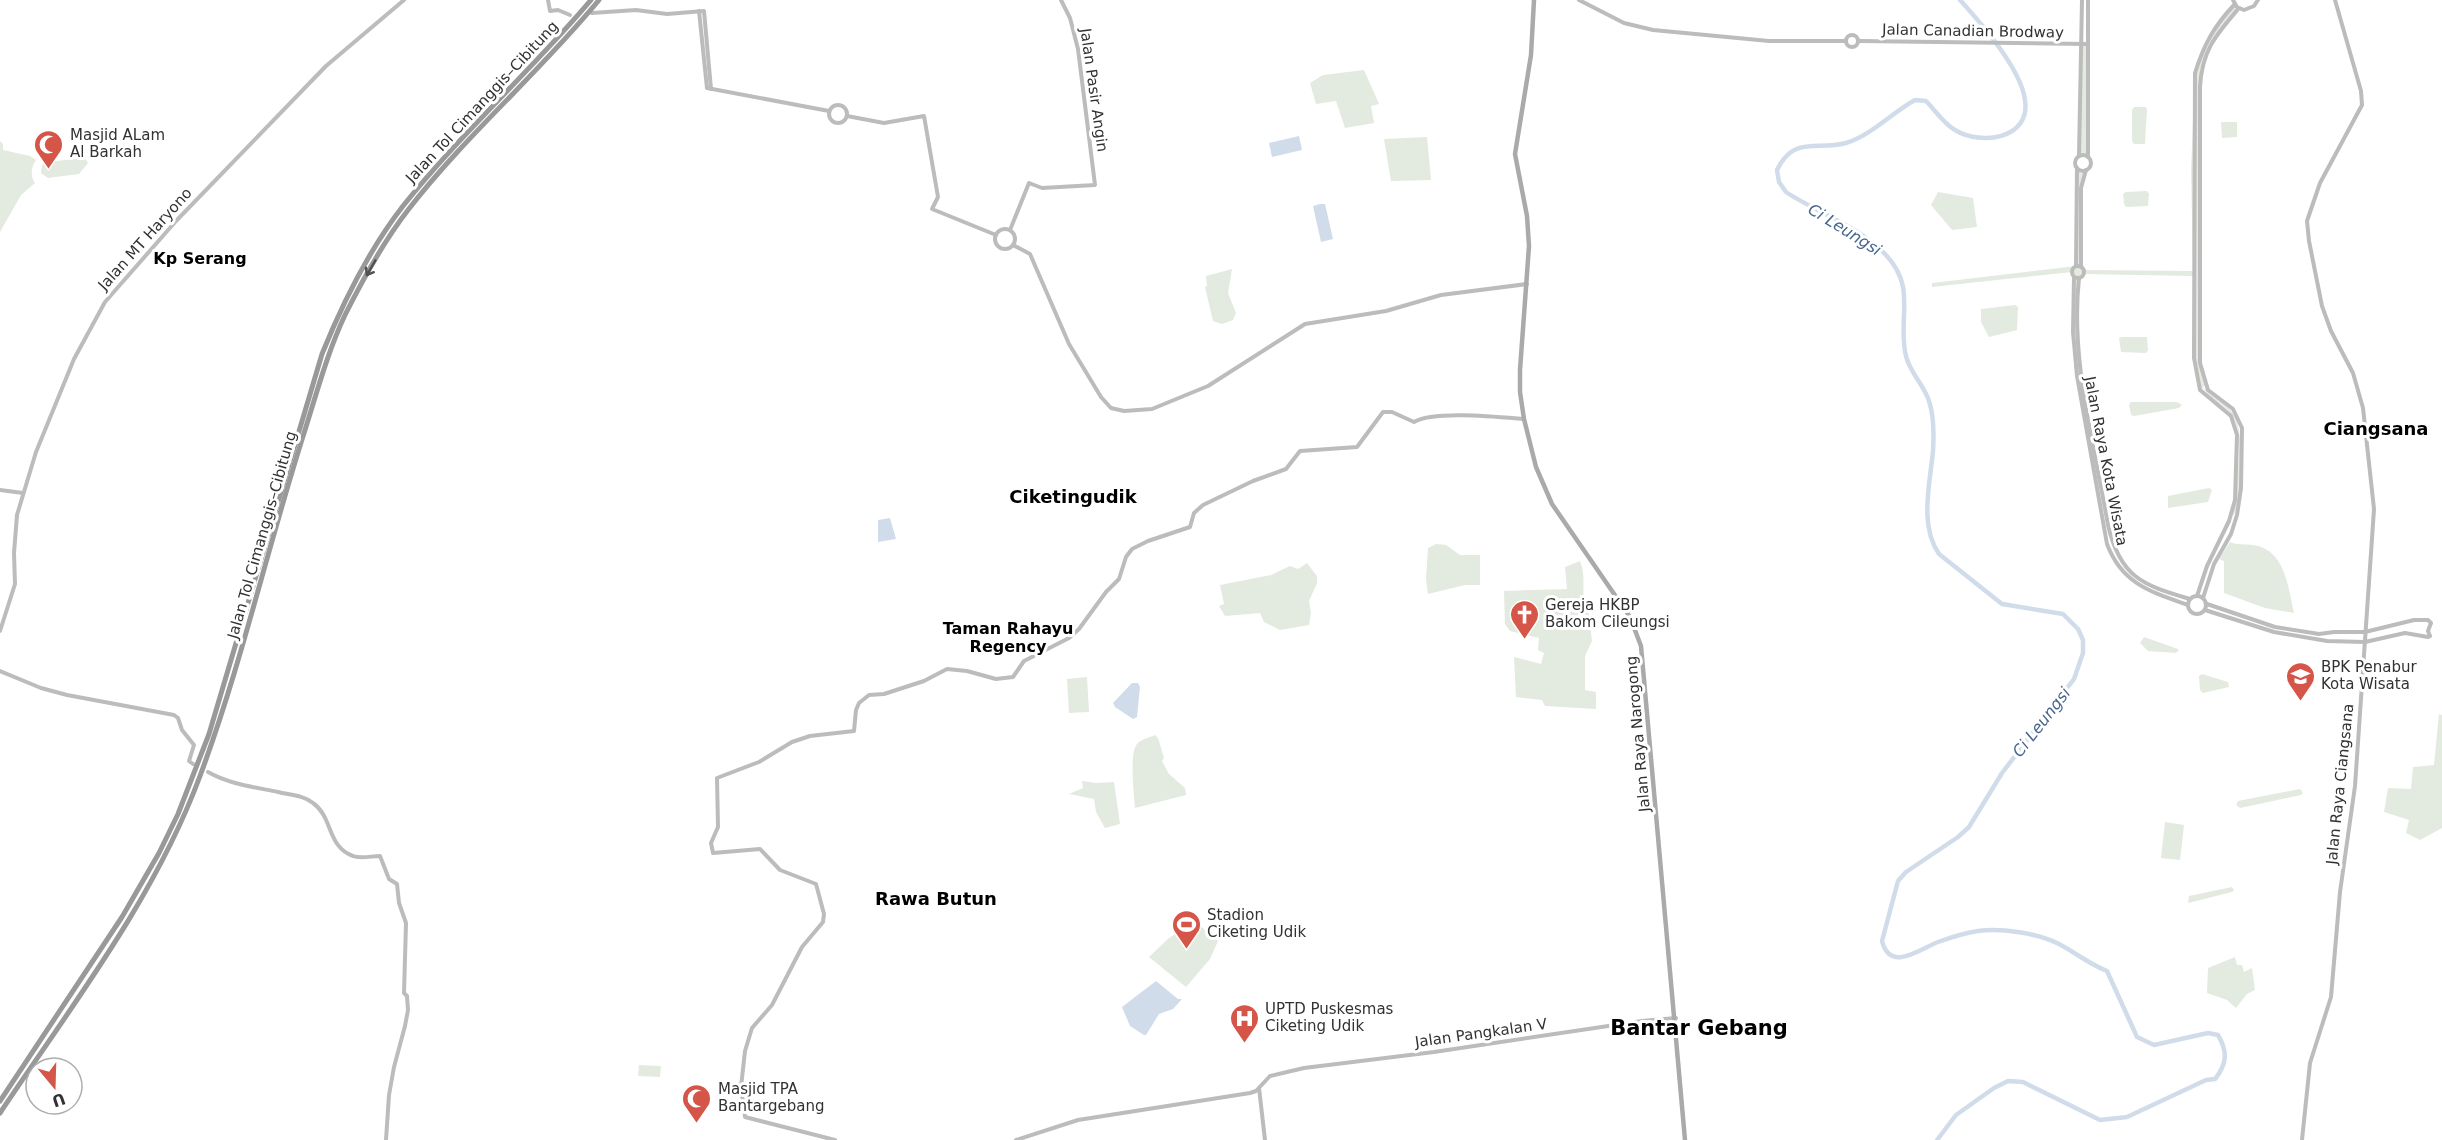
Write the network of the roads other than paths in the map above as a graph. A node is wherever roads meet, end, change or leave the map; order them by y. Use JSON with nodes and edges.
{"nodes":[{"id":1,"x":404,"y":0,"type":"edge"},
{"id":2,"x":548,"y":0,"type":"edge"},
{"id":3,"x":591,"y":0,"type":"edge"},
{"id":4,"x":599,"y":0,"type":"edge"},
{"id":5,"x":1061,"y":0,"type":"edge"},
{"id":6,"x":1534,"y":0,"type":"edge"},
{"id":7,"x":1539,"y":0,"type":"edge"},
{"id":8,"x":1580,"y":0,"type":"edge"},
{"id":9,"x":2082,"y":0,"type":"edge"},
{"id":10,"x":2088,"y":0,"type":"edge"},
{"id":11,"x":2258,"y":0,"type":"edge"},
{"id":12,"x":2335,"y":0,"type":"edge"},
{"id":13,"x":2234,"y":2,"type":"edge"},
{"id":14,"x":2239,"y":8,"type":"junction"},
{"id":15,"x":592,"y":13,"type":"dead end"},
{"id":16,"x":570,"y":15,"type":"dead end"},
{"id":17,"x":1846,"y":41,"type":"junction"},
{"id":18,"x":1859,"y":41,"type":"junction"},
{"id":19,"x":2084,"y":44,"type":"junction"},
{"id":20,"x":829,"y":111,"type":"junction"},
{"id":21,"x":847,"y":116,"type":"junction"},
{"id":22,"x":2079,"y":156,"type":"junction"},
{"id":23,"x":2088,"y":156,"type":"junction"},
{"id":24,"x":2076,"y":168,"type":"junction"},
{"id":25,"x":2086,"y":170,"type":"junction"},
{"id":26,"x":1010,"y":230,"type":"junction"},
{"id":27,"x":996,"y":235,"type":"junction"},
{"id":28,"x":1013,"y":245,"type":"junction"},
{"id":29,"x":2079,"y":266,"type":"junction"},
{"id":30,"x":2077,"y":277,"type":"junction"},
{"id":31,"x":1527,"y":284,"type":"junction"},
{"id":32,"x":2205,"y":385,"type":"junction"},
{"id":33,"x":2200,"y":390,"type":"junction"},
{"id":34,"x":1524,"y":419,"type":"junction"},
{"id":35,"x":0,"y":490,"type":"edge"},
{"id":36,"x":23,"y":493,"type":"junction"},
{"id":37,"x":2229,"y":521,"type":"junction"},
{"id":38,"x":2235,"y":523,"type":"junction"},
{"id":39,"x":2197,"y":596,"type":"junction"},
{"id":40,"x":2203,"y":598,"type":"junction"},
{"id":41,"x":2190,"y":599,"type":"junction"},
{"id":42,"x":2188,"y":604,"type":"junction"},
{"id":43,"x":2206,"y":604,"type":"junction"},
{"id":44,"x":2205,"y":610,"type":"junction"},
{"id":45,"x":2371,"y":630,"type":"junction"},
{"id":46,"x":0,"y":631,"type":"edge"},
{"id":47,"x":2358,"y":632,"type":"junction"},
{"id":48,"x":2365,"y":632,"type":"junction"},
{"id":49,"x":2372,"y":641,"type":"junction"},
{"id":50,"x":2365,"y":642,"type":"junction"},
{"id":51,"x":2357,"y":643,"type":"junction"},
{"id":52,"x":0,"y":671,"type":"edge"},
{"id":53,"x":193,"y":764,"type":"dead end"},
{"id":54,"x":208,"y":772,"type":"dead end"},
{"id":55,"x":1676,"y":1018,"type":"junction"},
{"id":56,"x":1258,"y":1088,"type":"junction"},
{"id":57,"x":0,"y":1101,"type":"edge"},
{"id":58,"x":0,"y":1113,"type":"edge"},
{"id":59,"x":386,"y":1140,"type":"edge"},
{"id":60,"x":835,"y":1140,"type":"edge"},
{"id":61,"x":1016,"y":1140,"type":"edge"},
{"id":62,"x":1265,"y":1140,"type":"edge"},
{"id":63,"x":1685,"y":1140,"type":"edge"},
{"id":64,"x":2302,"y":1140,"type":"edge"}],
"edges":[{"from":1,"to":36,"type":"street","name":"Jalan MT Haryono"},
{"from":2,"to":16,"type":"street"},
{"from":3,"to":57,"type":"highway","name":"Jalan Tol Cimanggis–Cibitung"},
{"from":4,"to":58,"type":"highway","name":"Jalan Tol Cimanggis–Cibitung","one_way":true},
{"from":5,"to":26,"type":"street","name":"Jalan Pasir Angin"},
{"from":6,"to":7,"type":"street"},
{"from":6,"to":31,"type":"main road","name":"Jalan Raya Narogong"},
{"from":8,"to":17,"type":"street"},
{"from":9,"to":19,"type":"street"},
{"from":10,"to":19,"type":"street"},
{"from":11,"to":14,"type":"street"},
{"from":12,"to":48,"type":"street","name":"Jalan Raya Ciangsana"},
{"from":13,"to":14,"type":"street"},
{"from":13,"to":33,"type":"street"},
{"from":14,"to":32,"type":"street"},
{"from":15,"to":20,"type":"street"},
{"from":17,"to":18,"type":"street"},
{"from":17,"to":18,"type":"street"},
{"from":18,"to":19,"type":"street","name":"Jalan Canadian Brodway"},
{"from":19,"to":22,"type":"street"},
{"from":19,"to":23,"type":"street"},
{"from":20,"to":21,"type":"street"},
{"from":20,"to":21,"type":"street"},
{"from":21,"to":27,"type":"street"},
{"from":22,"to":23,"type":"street"},
{"from":22,"to":24,"type":"street"},
{"from":23,"to":25,"type":"street"},
{"from":24,"to":25,"type":"street"},
{"from":24,"to":29,"type":"street"},
{"from":25,"to":29,"type":"street"},
{"from":26,"to":27,"type":"street"},
{"from":26,"to":28,"type":"street"},
{"from":27,"to":28,"type":"street"},
{"from":28,"to":31,"type":"street"},
{"from":29,"to":30,"type":"street"},
{"from":29,"to":30,"type":"street"},
{"from":30,"to":41,"type":"street","name":"Jalan Raya Kota Wisata"},
{"from":30,"to":42,"type":"street","name":"Jalan Raya Kota Wisata"},
{"from":31,"to":34,"type":"main road","name":"Jalan Raya Narogong"},
{"from":32,"to":33,"type":"street"},
{"from":32,"to":38,"type":"street"},
{"from":33,"to":37,"type":"street"},
{"from":34,"to":55,"type":"main road","name":"Jalan Raya Narogong"},
{"from":34,"to":60,"type":"street"},
{"from":35,"to":36,"type":"street"},
{"from":36,"to":46,"type":"street","name":"Jalan MT Haryono"},
{"from":37,"to":38,"type":"street"},
{"from":37,"to":39,"type":"street"},
{"from":38,"to":40,"type":"street"},
{"from":39,"to":40,"type":"street"},
{"from":39,"to":41,"type":"street"},
{"from":40,"to":43,"type":"street"},
{"from":41,"to":42,"type":"street"},
{"from":42,"to":44,"type":"street"},
{"from":43,"to":44,"type":"street"},
{"from":43,"to":47,"type":"street"},
{"from":44,"to":51,"type":"street"},
{"from":45,"to":48,"type":"street"},
{"from":45,"to":49,"type":"street"},
{"from":45,"to":49,"type":"street"},
{"from":47,"to":48,"type":"street"},
{"from":47,"to":51,"type":"street"},
{"from":48,"to":50,"type":"street","name":"Jalan Raya Ciangsana"},
{"from":49,"to":50,"type":"street"},
{"from":50,"to":51,"type":"street"},
{"from":50,"to":64,"type":"street","name":"Jalan Raya Ciangsana"},
{"from":52,"to":53,"type":"street"},
{"from":54,"to":59,"type":"street"},
{"from":55,"to":56,"type":"street","name":"Jalan Pangkalan V"},
{"from":55,"to":63,"type":"main road","name":"Jalan Raya Narogong"},
{"from":56,"to":61,"type":"street","name":"Jalan Pangkalan V"},
{"from":56,"to":62,"type":"street"}]}
